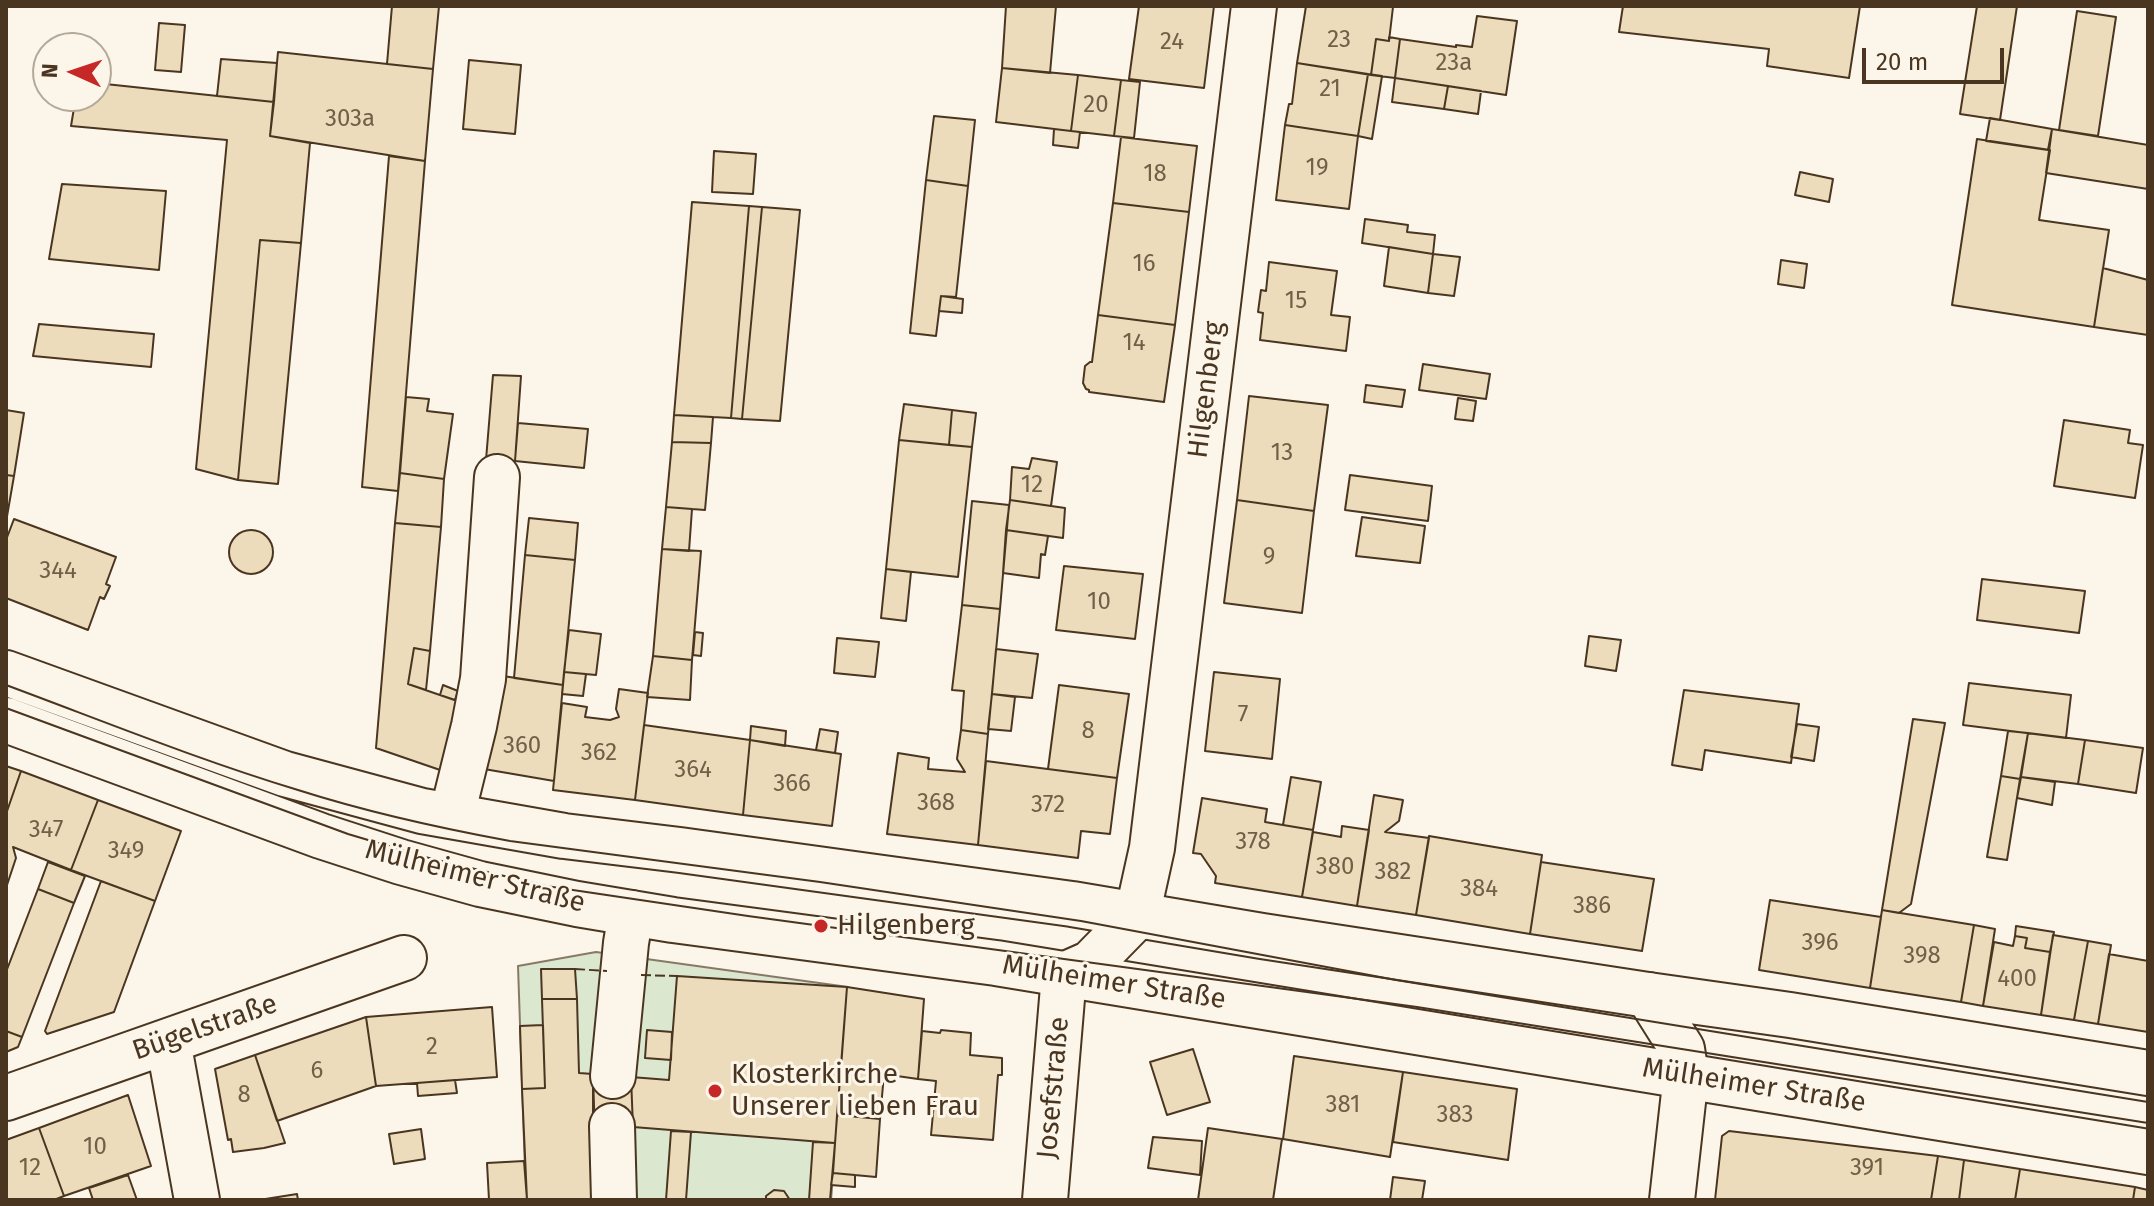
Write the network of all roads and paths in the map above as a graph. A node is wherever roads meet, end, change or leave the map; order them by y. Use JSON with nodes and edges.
{"nodes":[{"id":1,"x":1254,"y":6,"type":"edge"},
{"id":2,"x":497,"y":477,"type":"dead end"},
{"id":3,"x":6,"y":673,"type":"edge"},
{"id":4,"x":6,"y":720,"type":"edge"},
{"id":5,"x":452,"y":815,"type":"junction"},
{"id":6,"x":631,"y":913,"type":"junction"},
{"id":7,"x":1137,"y":916,"type":"junction"},
{"id":8,"x":404,"y":958,"type":"dead end"},
{"id":9,"x":1064,"y":975,"type":"junction"},
{"id":10,"x":1648,"y":995,"type":"junction"},
{"id":11,"x":168,"y":1041,"type":"junction"},
{"id":12,"x":2148,"y":1073,"type":"edge"},
{"id":13,"x":1686,"y":1075,"type":"junction"},
{"id":14,"x":613,"y":1076,"type":"dead end"},
{"id":15,"x":6,"y":1098,"type":"edge"},
{"id":16,"x":612,"y":1126,"type":"dead end"},
{"id":17,"x":2148,"y":1152,"type":"edge"},
{"id":18,"x":197,"y":1200,"type":"edge"},
{"id":19,"x":614,"y":1200,"type":"edge"},
{"id":20,"x":1045,"y":1200,"type":"edge"},
{"id":21,"x":1672,"y":1200,"type":"edge"}],
"edges":[{"from":1,"to":7,"type":"main road","name":"Hilgenberg"},
{"from":2,"to":5,"type":"main road"},
{"from":3,"to":5,"type":"main road","name":"Mülheimer Straße"},
{"from":4,"to":6,"type":"main road","name":"Mülheimer Straße"},
{"from":5,"to":7,"type":"main road","name":"Mülheimer Straße"},
{"from":6,"to":9,"type":"main road","name":"Mülheimer Straße"},
{"from":6,"to":14,"type":"main road"},
{"from":7,"to":9,"type":"main road"},
{"from":7,"to":10,"type":"main road","name":"Mülheimer Straße"},
{"from":8,"to":11,"type":"main road","name":"Bügelstraße"},
{"from":9,"to":13,"type":"main road","name":"Mülheimer Straße"},
{"from":9,"to":20,"type":"main road","name":"Josefstraße"},
{"from":10,"to":12,"type":"main road","name":"Mülheimer Straße"},
{"from":10,"to":13,"type":"main road"},
{"from":11,"to":15,"type":"main road","name":"Bügelstraße"},
{"from":11,"to":18,"type":"main road"},
{"from":13,"to":17,"type":"main road","name":"Mülheimer Straße"},
{"from":13,"to":21,"type":"main road"},
{"from":16,"to":19,"type":"main road"}]}
